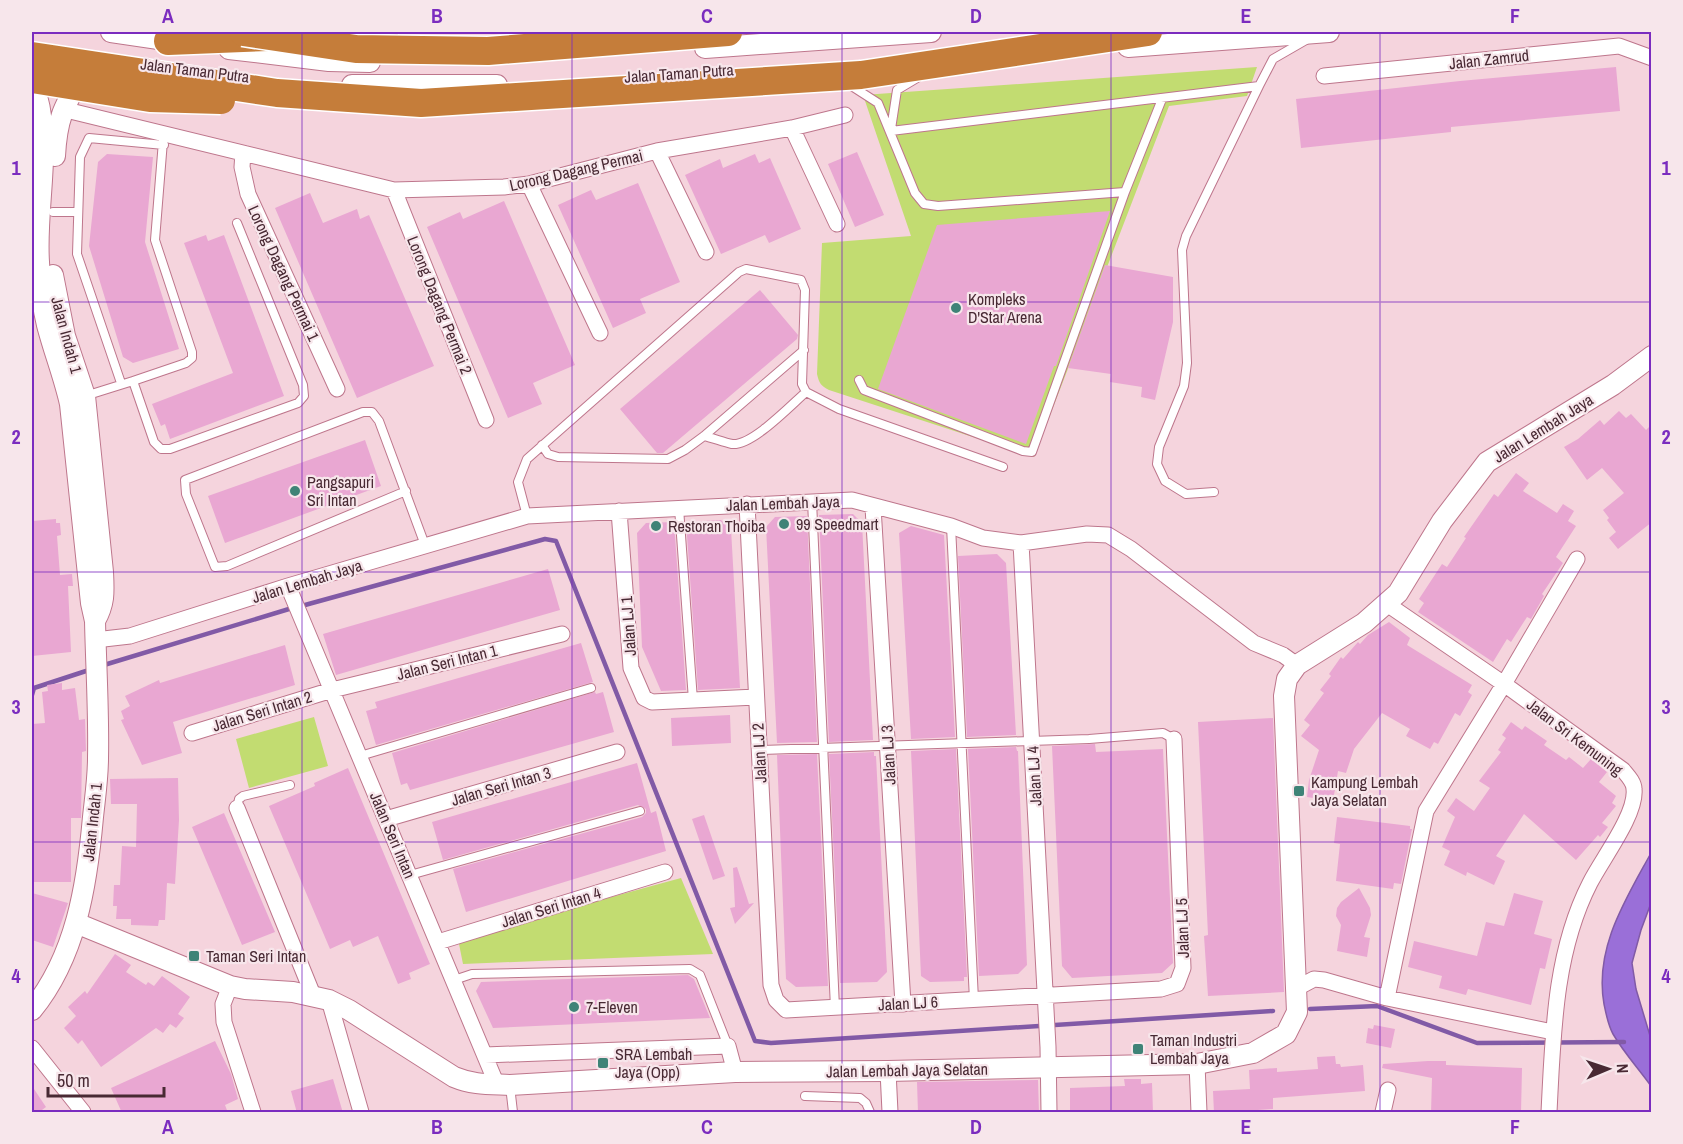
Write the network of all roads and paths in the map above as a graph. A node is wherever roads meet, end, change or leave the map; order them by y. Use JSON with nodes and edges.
{"nodes":[{"id":1,"x":111,"y":32,"type":"edge"},
{"id":2,"x":243,"y":32,"type":"edge"},
{"id":3,"x":384,"y":32,"type":"edge"},
{"id":4,"x":728,"y":32,"type":"edge"},
{"id":5,"x":785,"y":32,"type":"edge"},
{"id":6,"x":931,"y":32,"type":"edge"},
{"id":7,"x":1148,"y":32,"type":"edge"},
{"id":8,"x":1324,"y":32,"type":"edge"},
{"id":9,"x":873,"y":34,"type":"edge"},
{"id":10,"x":1174,"y":38,"type":"edge"},
{"id":11,"x":168,"y":41,"type":"junction"},
{"id":12,"x":759,"y":43,"type":"junction"},
{"id":13,"x":32,"y":46,"type":"edge"},
{"id":14,"x":1005,"y":55,"type":"junction"},
{"id":15,"x":32,"y":56,"type":"edge"},
{"id":16,"x":100,"y":58,"type":"junction"},
{"id":17,"x":1652,"y":58,"type":"edge"},
{"id":18,"x":760,"y":73,"type":"dead end"},
{"id":19,"x":1324,"y":76,"type":"dead end"},
{"id":20,"x":32,"y":80,"type":"edge"},
{"id":21,"x":1259,"y":86,"type":"junction"},
{"id":22,"x":277,"y":93,"type":"junction"},
{"id":23,"x":1162,"y":99,"type":"junction"},
{"id":24,"x":62,"y":109,"type":"junction"},
{"id":25,"x":845,"y":115,"type":"dead end"},
{"id":26,"x":792,"y":128,"type":"junction"},
{"id":27,"x":891,"y":131,"type":"junction"},
{"id":28,"x":163,"y":139,"type":"junction"},
{"id":29,"x":657,"y":151,"type":"junction"},
{"id":30,"x":243,"y":153,"type":"junction"},
{"id":31,"x":529,"y":184,"type":"junction"},
{"id":32,"x":394,"y":190,"type":"junction"},
{"id":33,"x":1125,"y":192,"type":"junction"},
{"id":34,"x":52,"y":212,"type":"junction"},
{"id":35,"x":78,"y":212,"type":"junction"},
{"id":36,"x":237,"y":223,"type":"dead end"},
{"id":37,"x":837,"y":225,"type":"dead end"},
{"id":38,"x":706,"y":252,"type":"dead end"},
{"id":39,"x":600,"y":333,"type":"dead end"},
{"id":40,"x":804,"y":350,"type":"junction"},
{"id":41,"x":1652,"y":356,"type":"edge"},
{"id":42,"x":859,"y":380,"type":"dead end"},
{"id":43,"x":132,"y":381,"type":"junction"},
{"id":44,"x":121,"y":383,"type":"junction"},
{"id":45,"x":338,"y":389,"type":"dead end"},
{"id":46,"x":806,"y":392,"type":"junction"},
{"id":47,"x":85,"y":396,"type":"junction"},
{"id":48,"x":486,"y":420,"type":"dead end"},
{"id":49,"x":704,"y":436,"type":"junction"},
{"id":50,"x":542,"y":446,"type":"junction"},
{"id":51,"x":1003,"y":467,"type":"dead end"},
{"id":52,"x":406,"y":491,"type":"junction"},
{"id":53,"x":1214,"y":492,"type":"dead end"},
{"id":54,"x":812,"y":501,"type":"junction"},
{"id":55,"x":747,"y":504,"type":"junction"},
{"id":56,"x":873,"y":507,"type":"junction"},
{"id":57,"x":679,"y":508,"type":"junction"},
{"id":58,"x":619,"y":511,"type":"junction"},
{"id":59,"x":527,"y":516,"type":"junction"},
{"id":60,"x":951,"y":526,"type":"junction"},
{"id":61,"x":1021,"y":543,"type":"junction"},
{"id":62,"x":426,"y":545,"type":"junction"},
{"id":63,"x":1577,"y":559,"type":"dead end"},
{"id":64,"x":288,"y":586,"type":"junction"},
{"id":65,"x":1387,"y":604,"type":"junction"},
{"id":66,"x":95,"y":631,"type":"junction"},
{"id":67,"x":562,"y":634,"type":"dead end"},
{"id":68,"x":1296,"y":665,"type":"junction"},
{"id":69,"x":1504,"y":684,"type":"junction"},
{"id":70,"x":591,"y":688,"type":"dead end"},
{"id":71,"x":332,"y":690,"type":"junction"},
{"id":72,"x":756,"y":697,"type":"junction"},
{"id":73,"x":693,"y":700,"type":"junction"},
{"id":74,"x":192,"y":732,"type":"dead end"},
{"id":75,"x":1174,"y":739,"type":"joint"},
{"id":76,"x":1032,"y":740,"type":"junction"},
{"id":77,"x":961,"y":743,"type":"junction"},
{"id":78,"x":887,"y":746,"type":"junction"},
{"id":79,"x":823,"y":748,"type":"junction"},
{"id":80,"x":759,"y":750,"type":"junction"},
{"id":81,"x":617,"y":752,"type":"dead end"},
{"id":82,"x":360,"y":756,"type":"junction"},
{"id":83,"x":290,"y":784,"type":"dead end"},
{"id":84,"x":237,"y":808,"type":"joint"},
{"id":85,"x":640,"y":811,"type":"dead end"},
{"id":86,"x":386,"y":819,"type":"junction"},
{"id":87,"x":665,"y":872,"type":"dead end"},
{"id":88,"x":410,"y":875,"type":"junction"},
{"id":89,"x":76,"y":923,"type":"junction"},
{"id":90,"x":438,"y":942,"type":"junction"},
{"id":91,"x":454,"y":981,"type":"junction"},
{"id":92,"x":230,"y":986,"type":"junction"},
{"id":93,"x":1297,"y":988,"type":"junction"},
{"id":94,"x":321,"y":998,"type":"junction"},
{"id":95,"x":1387,"y":998,"type":"junction"},
{"id":96,"x":776,"y":1000,"type":"joint"},
{"id":97,"x":974,"y":1000,"type":"junction"},
{"id":98,"x":1046,"y":1002,"type":"junction"},
{"id":99,"x":903,"y":1004,"type":"junction"},
{"id":100,"x":835,"y":1008,"type":"junction"},
{"id":101,"x":32,"y":1010,"type":"edge"},
{"id":102,"x":1553,"y":1034,"type":"junction"},
{"id":103,"x":728,"y":1046,"type":"junction"},
{"id":104,"x":32,"y":1048,"type":"edge"},
{"id":105,"x":485,"y":1055,"type":"junction"},
{"id":106,"x":1197,"y":1064,"type":"junction"},
{"id":107,"x":1048,"y":1068,"type":"junction"},
{"id":108,"x":888,"y":1071,"type":"junction"},
{"id":109,"x":735,"y":1072,"type":"junction"},
{"id":110,"x":504,"y":1085,"type":"junction"},
{"id":111,"x":1388,"y":1090,"type":"dead end"},
{"id":112,"x":805,"y":1096,"type":"dead end"},
{"id":113,"x":83,"y":1113,"type":"edge"},
{"id":114,"x":254,"y":1113,"type":"edge"},
{"id":115,"x":361,"y":1113,"type":"edge"},
{"id":116,"x":513,"y":1113,"type":"edge"},
{"id":117,"x":870,"y":1113,"type":"edge"},
{"id":118,"x":890,"y":1113,"type":"edge"},
{"id":119,"x":1049,"y":1113,"type":"edge"},
{"id":120,"x":1199,"y":1113,"type":"edge"},
{"id":121,"x":1383,"y":1113,"type":"edge"},
{"id":122,"x":1549,"y":1113,"type":"edge"}],
"edges":[{"from":1,"to":11,"type":"street","name":"Jalan Taman Putra"},
{"from":2,"to":4,"type":"highway","bridge":true},
{"from":3,"to":11,"type":"highway"},
{"from":5,"to":12,"type":"street"},
{"from":6,"to":9,"type":"street","name":"Jalan Taman Putra"},
{"from":7,"to":22,"type":"highway","bridge":true},
{"from":8,"to":10,"type":"street","name":"Jalan Taman Putra"},
{"from":8,"to":21,"type":"lane"},
{"from":9,"to":12,"type":"street","name":"Jalan Taman Putra"},
{"from":10,"to":14,"type":"street","name":"Jalan Taman Putra"},
{"from":11,"to":12,"type":"street","name":"Jalan Taman Putra"},
{"from":13,"to":16,"type":"street","name":"Jalan Taman Putra"},
{"from":14,"to":16,"type":"street","name":"Jalan Taman Putra"},
{"from":14,"to":27,"type":"lane"},
{"from":15,"to":22,"type":"highway","bridge":true},
{"from":16,"to":24,"type":"street","name":"Jalan Indah 1"},
{"from":17,"to":19,"type":"street","name":"Jalan Zamrud"},
{"from":18,"to":27,"type":"lane"},
{"from":20,"to":22,"type":"highway","bridge":true},
{"from":20,"to":66,"type":"street","name":"Jalan Indah 1"},
{"from":21,"to":23,"type":"lane"},
{"from":21,"to":53,"type":"lane"},
{"from":23,"to":27,"type":"lane"},
{"from":23,"to":33,"type":"lane"},
{"from":24,"to":28,"type":"street","name":"Lorong Dagang Permai"},
{"from":24,"to":34,"type":"street","name":"Jalan Indah 1"},
{"from":25,"to":26,"type":"street","name":"Lorong Dagang Permai"},
{"from":26,"to":29,"type":"street","name":"Lorong Dagang Permai"},
{"from":26,"to":37,"type":"street"},
{"from":27,"to":33,"type":"lane"},
{"from":28,"to":30,"type":"street","name":"Lorong Dagang Permai"},
{"from":28,"to":35,"type":"lane"},
{"from":28,"to":43,"type":"lane"},
{"from":29,"to":31,"type":"street","name":"Lorong Dagang Permai"},
{"from":29,"to":38,"type":"street"},
{"from":30,"to":32,"type":"street","name":"Lorong Dagang Permai"},
{"from":30,"to":45,"type":"street","name":"Lorong Dagang Permai 1"},
{"from":31,"to":32,"type":"street","name":"Lorong Dagang Permai"},
{"from":31,"to":39,"type":"street"},
{"from":32,"to":48,"type":"street","name":"Lorong Dagang Permai 2"},
{"from":33,"to":42,"type":"lane"},
{"from":34,"to":35,"type":"lane"},
{"from":34,"to":47,"type":"street","name":"Jalan Indah 1"},
{"from":35,"to":44,"type":"lane"},
{"from":36,"to":43,"type":"lane"},
{"from":40,"to":46,"type":"lane"},
{"from":40,"to":49,"type":"lane"},
{"from":40,"to":50,"type":"lane"},
{"from":41,"to":65,"type":"street","name":"Jalan Lembah Jaya"},
{"from":43,"to":44,"type":"lane"},
{"from":44,"to":47,"type":"lane"},
{"from":46,"to":49,"type":"lane"},
{"from":46,"to":51,"type":"lane"},
{"from":47,"to":66,"type":"street","name":"Jalan Indah 1"},
{"from":49,"to":50,"type":"lane"},
{"from":50,"to":59,"type":"lane"},
{"from":52,"to":52,"type":"lane"},
{"from":52,"to":62,"type":"lane"},
{"from":54,"to":55,"type":"street","name":"Jalan Lembah Jaya"},
{"from":54,"to":56,"type":"street","name":"Jalan Lembah Jaya"},
{"from":54,"to":79,"type":"lane"},
{"from":55,"to":57,"type":"street","name":"Jalan Lembah Jaya"},
{"from":55,"to":72,"type":"street","name":"Jalan LJ 2"},
{"from":56,"to":60,"type":"street","name":"Jalan Lembah Jaya"},
{"from":56,"to":78,"type":"street","name":"Jalan LJ 3"},
{"from":57,"to":58,"type":"street","name":"Jalan Lembah Jaya"},
{"from":57,"to":73,"type":"lane"},
{"from":58,"to":59,"type":"street","name":"Jalan Lembah Jaya"},
{"from":58,"to":73,"type":"street","name":"Jalan LJ 1"},
{"from":59,"to":62,"type":"street","name":"Jalan Lembah Jaya"},
{"from":60,"to":61,"type":"street","name":"Jalan Lembah Jaya"},
{"from":60,"to":77,"type":"lane"},
{"from":61,"to":68,"type":"street","name":"Jalan Lembah Jaya"},
{"from":61,"to":76,"type":"street","name":"Jalan LJ 4"},
{"from":62,"to":64,"type":"street","name":"Jalan Lembah Jaya"},
{"from":63,"to":69,"type":"street"},
{"from":64,"to":66,"type":"street","name":"Jalan Lembah Jaya"},
{"from":64,"to":71,"type":"street","name":"Jalan Seri Intan"},
{"from":65,"to":68,"type":"street"},
{"from":65,"to":69,"type":"street","name":"Jalan Sri Kemuning"},
{"from":66,"to":89,"type":"street","name":"Jalan Indah 1"},
{"from":67,"to":71,"type":"street","name":"Jalan Seri Intan 1"},
{"from":68,"to":93,"type":"street","name":"Jalan Lembah Jaya Selatan"},
{"from":69,"to":95,"type":"street"},
{"from":69,"to":102,"type":"street","name":"Jalan Sri Kemuning"},
{"from":70,"to":82,"type":"lane"},
{"from":71,"to":74,"type":"street","name":"Jalan Seri Intan 2"},
{"from":71,"to":82,"type":"street","name":"Jalan Seri Intan"},
{"from":72,"to":73,"type":"street","name":"Jalan LJ 1"},
{"from":72,"to":80,"type":"street","name":"Jalan LJ 2"},
{"from":75,"to":76,"type":"lane"},
{"from":75,"to":98,"type":"street","name":"Jalan LJ 5"},
{"from":76,"to":77,"type":"lane"},
{"from":76,"to":98,"type":"street","name":"Jalan LJ 4"},
{"from":77,"to":78,"type":"lane"},
{"from":77,"to":97,"type":"lane"},
{"from":78,"to":79,"type":"lane"},
{"from":78,"to":99,"type":"street","name":"Jalan LJ 3"},
{"from":79,"to":80,"type":"lane"},
{"from":79,"to":100,"type":"lane"},
{"from":80,"to":96,"type":"street","name":"Jalan LJ 2"},
{"from":81,"to":86,"type":"street","name":"Jalan Seri Intan 3"},
{"from":82,"to":86,"type":"street","name":"Jalan Seri Intan"},
{"from":83,"to":84,"type":"lane"},
{"from":84,"to":94,"type":"street"},
{"from":85,"to":88,"type":"lane"},
{"from":86,"to":88,"type":"street","name":"Jalan Seri Intan"},
{"from":87,"to":90,"type":"street","name":"Jalan Seri Intan 4"},
{"from":88,"to":90,"type":"street","name":"Jalan Seri Intan"},
{"from":89,"to":92,"type":"street","name":"Jalan Lembah Jaya Selatan"},
{"from":89,"to":101,"type":"street","name":"Jalan Indah 1"},
{"from":90,"to":91,"type":"street","name":"Jalan Seri Intan"},
{"from":91,"to":103,"type":"lane"},
{"from":91,"to":105,"type":"street","name":"Jalan Seri Intan"},
{"from":92,"to":94,"type":"street","name":"Jalan Lembah Jaya Selatan"},
{"from":92,"to":114,"type":"street"},
{"from":93,"to":95,"type":"street"},
{"from":93,"to":106,"type":"street","name":"Jalan Lembah Jaya Selatan"},
{"from":94,"to":110,"type":"street","name":"Jalan Lembah Jaya Selatan"},
{"from":94,"to":115,"type":"street"},
{"from":95,"to":102,"type":"street"},
{"from":96,"to":100,"type":"street","name":"Jalan LJ 6"},
{"from":97,"to":98,"type":"street","name":"Jalan LJ 6"},
{"from":97,"to":99,"type":"street","name":"Jalan LJ 6"},
{"from":98,"to":107,"type":"street","name":"Jalan LJ 4"},
{"from":99,"to":100,"type":"street","name":"Jalan LJ 6"},
{"from":102,"to":122,"type":"street","name":"Jalan Sri Kemuning"},
{"from":103,"to":105,"type":"street"},
{"from":103,"to":109,"type":"street"},
{"from":104,"to":113,"type":"street"},
{"from":105,"to":110,"type":"street","name":"Jalan Seri Intan"},
{"from":106,"to":107,"type":"street","name":"Jalan Lembah Jaya Selatan"},
{"from":106,"to":120,"type":"street"},
{"from":107,"to":108,"type":"street","name":"Jalan Lembah Jaya Selatan"},
{"from":107,"to":119,"type":"street","name":"Jalan LJ 4"},
{"from":108,"to":109,"type":"street","name":"Jalan Lembah Jaya Selatan"},
{"from":108,"to":118,"type":"street"},
{"from":109,"to":110,"type":"street","name":"Jalan Lembah Jaya Selatan"},
{"from":110,"to":116,"type":"lane"},
{"from":111,"to":121,"type":"street"},
{"from":112,"to":117,"type":"lane"}]}
